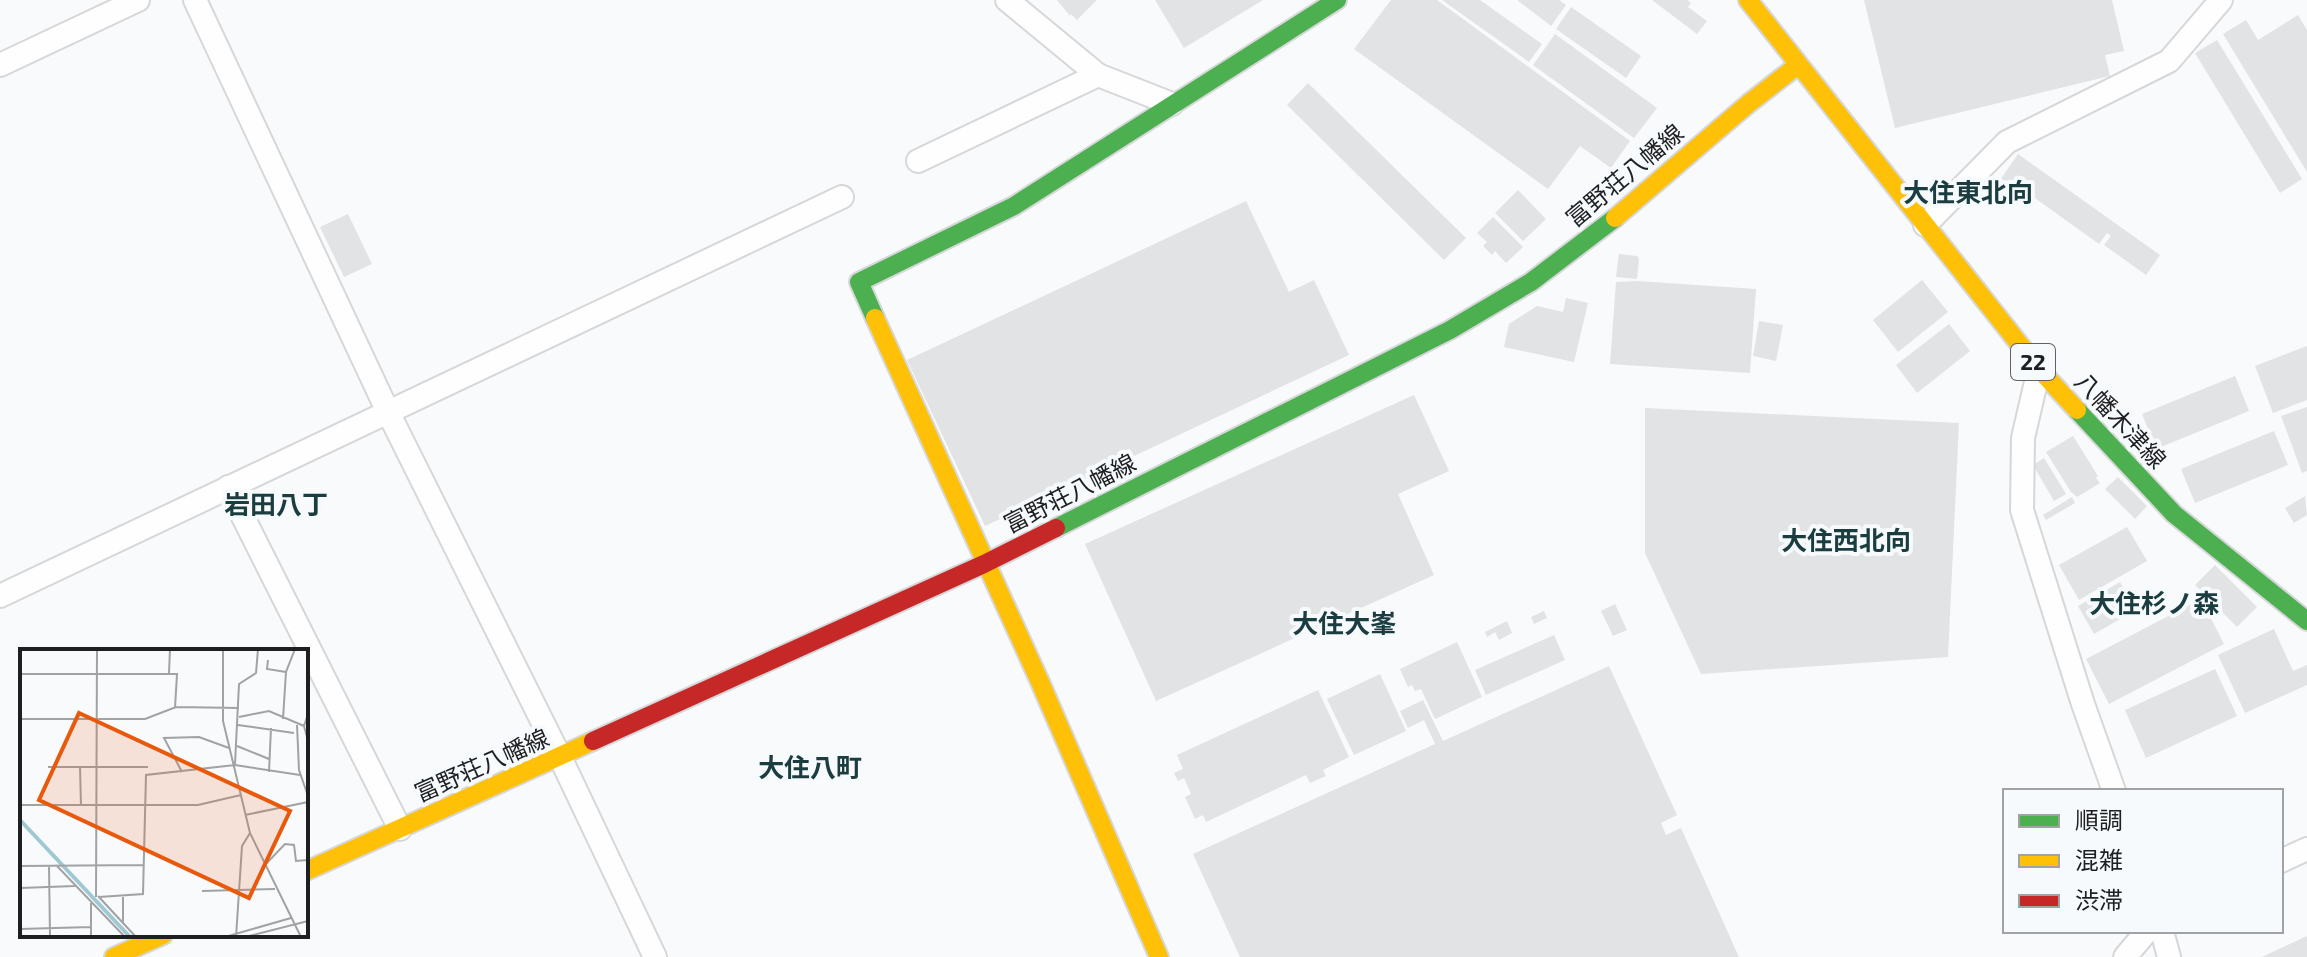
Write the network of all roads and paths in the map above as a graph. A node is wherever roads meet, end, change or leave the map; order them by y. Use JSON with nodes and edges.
{"nodes":[{"id":1,"x":138,"y":0,"type":"edge"},
{"id":2,"x":195,"y":0,"type":"edge"},
{"id":3,"x":1007,"y":0,"type":"edge"},
{"id":4,"x":1337,"y":0,"type":"edge"},
{"id":5,"x":1748,"y":0,"type":"edge"},
{"id":6,"x":2221,"y":0,"type":"edge"},
{"id":7,"x":0,"y":65,"type":"edge"},
{"id":8,"x":1798,"y":65,"type":"junction"},
{"id":9,"x":1098,"y":75,"type":"junction"},
{"id":10,"x":1172,"y":104,"type":"junction"},
{"id":11,"x":918,"y":161,"type":"dead end"},
{"id":12,"x":842,"y":197,"type":"dead end"},
{"id":13,"x":1925,"y":225,"type":"junction"},
{"id":14,"x":2039,"y":369,"type":"junction"},
{"id":15,"x":388,"y":412,"type":"junction"},
{"id":16,"x":228,"y":487,"type":"junction"},
{"id":17,"x":984,"y":564,"type":"junction"},
{"id":18,"x":0,"y":596,"type":"edge"},
{"id":19,"x":2305,"y":616,"type":"edge"},
{"id":20,"x":560,"y":757,"type":"junction"},
{"id":21,"x":2113,"y":789,"type":"edge"},
{"id":22,"x":400,"y":829,"type":"junction"},
{"id":23,"x":2307,"y":849,"type":"edge"},
{"id":24,"x":2283,"y":860,"type":"edge"},
{"id":25,"x":308,"y":870,"type":"edge"},
{"id":26,"x":2145,"y":933,"type":"edge"},
{"id":27,"x":2163,"y":933,"type":"edge"},
{"id":28,"x":159,"y":937,"type":"edge"},
{"id":29,"x":114,"y":957,"type":"edge"},
{"id":30,"x":655,"y":957,"type":"edge"},
{"id":31,"x":1159,"y":957,"type":"edge"},
{"id":32,"x":2125,"y":957,"type":"edge"},
{"id":33,"x":2169,"y":957,"type":"edge"}],
"edges":[{"from":1,"to":7,"type":"street"},
{"from":2,"to":15,"type":"street"},
{"from":3,"to":9,"type":"street"},
{"from":4,"to":10,"type":"main road"},
{"from":5,"to":8,"type":"main road","name":"八幡木津線","number":"22"},
{"from":6,"to":13,"type":"street"},
{"from":8,"to":13,"type":"main road","name":"八幡木津線","number":"22"},
{"from":8,"to":17,"type":"main road","name":"富野荘八幡線"},
{"from":9,"to":10,"type":"street"},
{"from":9,"to":11,"type":"street"},
{"from":10,"to":17,"type":"main road"},
{"from":12,"to":15,"type":"street"},
{"from":13,"to":14,"type":"main road","name":"八幡木津線","number":"22"},
{"from":14,"to":19,"type":"main road","name":"八幡木津線","number":"22"},
{"from":14,"to":21,"type":"street"},
{"from":15,"to":16,"type":"street"},
{"from":15,"to":20,"type":"street"},
{"from":16,"to":18,"type":"street"},
{"from":16,"to":22,"type":"street"},
{"from":17,"to":20,"type":"main road","name":"富野荘八幡線"},
{"from":17,"to":31,"type":"main road"},
{"from":20,"to":22,"type":"main road","name":"富野荘八幡線"},
{"from":20,"to":30,"type":"street"},
{"from":22,"to":25,"type":"main road","name":"富野荘八幡線"},
{"from":23,"to":24,"type":"street"},
{"from":26,"to":32,"type":"street"},
{"from":27,"to":33,"type":"street"},
{"from":28,"to":29,"type":"main road"}]}
